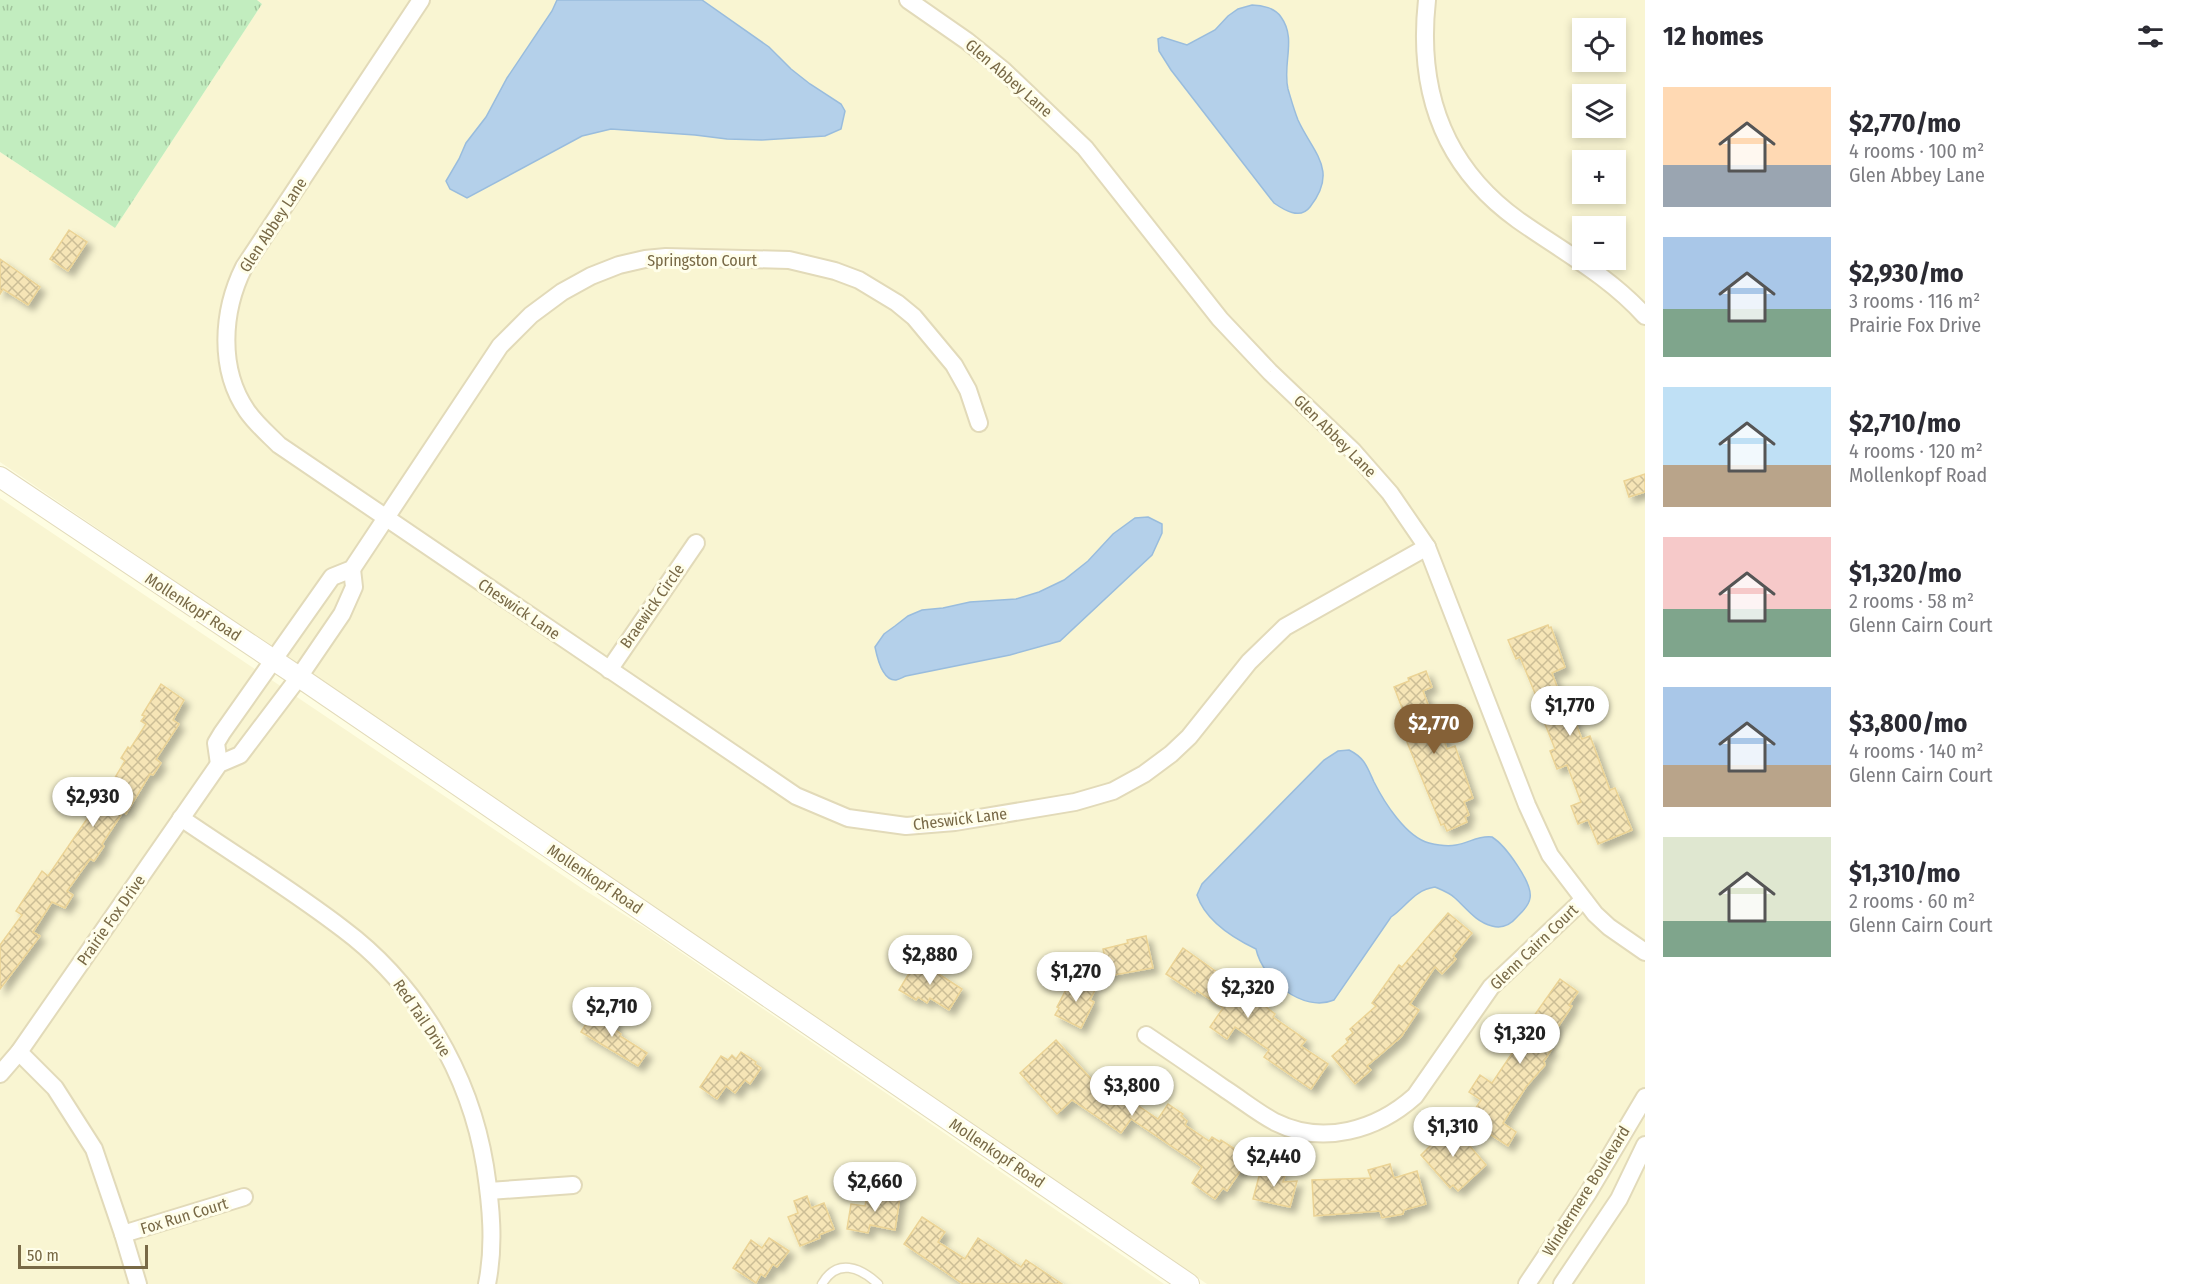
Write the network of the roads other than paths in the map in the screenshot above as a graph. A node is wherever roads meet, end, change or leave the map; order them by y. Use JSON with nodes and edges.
{"nodes":[{"id":1,"x":421,"y":0,"type":"edge"},
{"id":2,"x":908,"y":0,"type":"edge"},
{"id":3,"x":1427,"y":0,"type":"edge"},
{"id":4,"x":1645,"y":316,"type":"edge"},
{"id":5,"x":979,"y":423,"type":"dead end"},
{"id":6,"x":0,"y":477,"type":"edge"},
{"id":7,"x":385,"y":518,"type":"junction"},
{"id":8,"x":696,"y":543,"type":"dead end"},
{"id":9,"x":1427,"y":547,"type":"junction"},
{"id":10,"x":352,"y":568,"type":"junction"},
{"id":11,"x":273,"y":660,"type":"junction"},
{"id":12,"x":609,"y":670,"type":"junction"},
{"id":13,"x":299,"y":677,"type":"junction"},
{"id":14,"x":219,"y":764,"type":"junction"},
{"id":15,"x":181,"y":818,"type":"junction"},
{"id":16,"x":1583,"y":900,"type":"junction"},
{"id":17,"x":1645,"y":952,"type":"edge"},
{"id":18,"x":1146,"y":1035,"type":"dead end"},
{"id":19,"x":19,"y":1052,"type":"junction"},
{"id":20,"x":0,"y":1074,"type":"edge"},
{"id":21,"x":1645,"y":1097,"type":"edge"},
{"id":22,"x":1645,"y":1145,"type":"edge"},
{"id":23,"x":573,"y":1185,"type":"dead end"},
{"id":24,"x":489,"y":1191,"type":"junction"},
{"id":25,"x":244,"y":1197,"type":"dead end"},
{"id":26,"x":123,"y":1234,"type":"junction"},
{"id":27,"x":138,"y":1284,"type":"edge"},
{"id":28,"x":487,"y":1284,"type":"edge"},
{"id":29,"x":822,"y":1284,"type":"edge"},
{"id":30,"x":878,"y":1284,"type":"edge"},
{"id":31,"x":1189,"y":1284,"type":"edge"},
{"id":32,"x":1527,"y":1284,"type":"edge"},
{"id":33,"x":1562,"y":1284,"type":"edge"}],
"edges":[{"from":1,"to":7,"type":"street","name":"Glen Abbey Lane"},
{"from":2,"to":9,"type":"street","name":"Glen Abbey Lane"},
{"from":3,"to":4,"type":"street"},
{"from":5,"to":7,"type":"street","name":"Springston Court"},
{"from":6,"to":11,"type":"street","name":"Mollenkopf Road"},
{"from":7,"to":10,"type":"street","name":"Springston Court"},
{"from":7,"to":12,"type":"street","name":"Cheswick Lane"},
{"from":8,"to":12,"type":"street","name":"Braewick Circle"},
{"from":9,"to":12,"type":"street","name":"Cheswick Lane"},
{"from":9,"to":16,"type":"street","name":"Glen Abbey Lane"},
{"from":10,"to":11,"type":"street","name":"Springston Court"},
{"from":10,"to":13,"type":"street","name":"Springston Court"},
{"from":11,"to":13,"type":"street","name":"Mollenkopf Road"},
{"from":11,"to":14,"type":"street"},
{"from":13,"to":14,"type":"street","name":"Prairie Fox Drive"},
{"from":13,"to":31,"type":"street","name":"Mollenkopf Road"},
{"from":14,"to":15,"type":"street","name":"Prairie Fox Drive"},
{"from":15,"to":19,"type":"street","name":"Prairie Fox Drive"},
{"from":15,"to":24,"type":"street","name":"Red Tail Drive"},
{"from":16,"to":17,"type":"street","name":"Glen Abbey Lane"},
{"from":16,"to":18,"type":"street","name":"Glenn Cairn Court"},
{"from":19,"to":20,"type":"street","name":"Prairie Fox Drive"},
{"from":19,"to":26,"type":"street"},
{"from":21,"to":32,"type":"street","name":"Windermere Boulevard"},
{"from":22,"to":33,"type":"street","name":"Windermere Boulevard"},
{"from":23,"to":24,"type":"street"},
{"from":24,"to":28,"type":"street","name":"Red Tail Drive"},
{"from":25,"to":26,"type":"street","name":"Fox Run Court"},
{"from":26,"to":27,"type":"street"},
{"from":29,"to":30,"type":"lane"}]}
